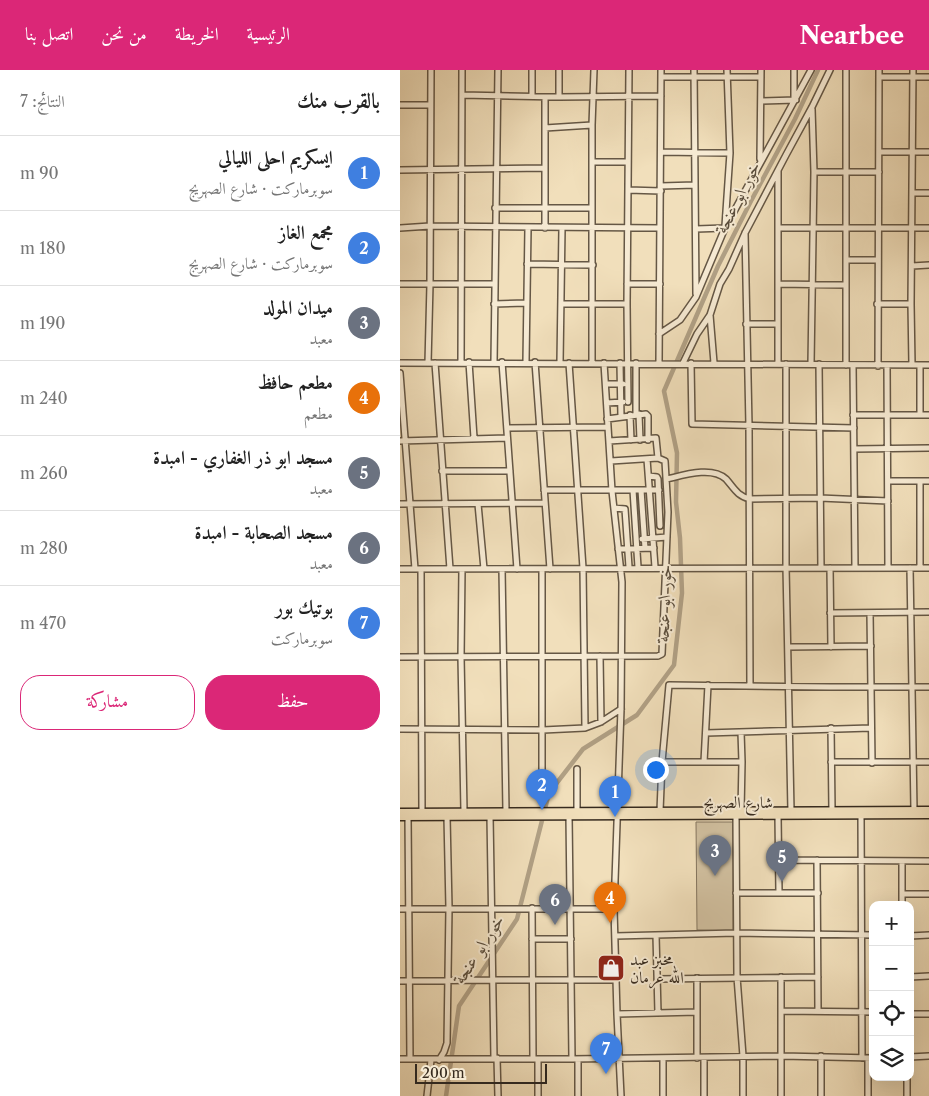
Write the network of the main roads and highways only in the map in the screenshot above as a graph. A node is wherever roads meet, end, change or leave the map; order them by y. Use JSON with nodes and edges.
{"nodes":[{"id":1,"x":929,"y":810,"type":"edge"},
{"id":2,"x":400,"y":812,"type":"edge"},
{"id":3,"x":538,"y":813,"type":"junction"},
{"id":4,"x":547,"y":813,"type":"junction"},
{"id":5,"x":617,"y":814,"type":"junction"},
{"id":6,"x":929,"y":815,"type":"edge"},
{"id":7,"x":400,"y":817,"type":"edge"}],
"edges":[{"from":1,"to":5,"type":"main road","name":"شارع الصهريج"},
{"from":2,"to":3,"type":"main road"},
{"from":3,"to":4,"type":"main road"},
{"from":3,"to":7,"type":"main road"},
{"from":4,"to":5,"type":"main road","name":"شارع الصهريج"},
{"from":4,"to":5,"type":"main road","name":"شارع الصهريج"},
{"from":5,"to":6,"type":"main road","name":"شارع الصهريج"}]}
